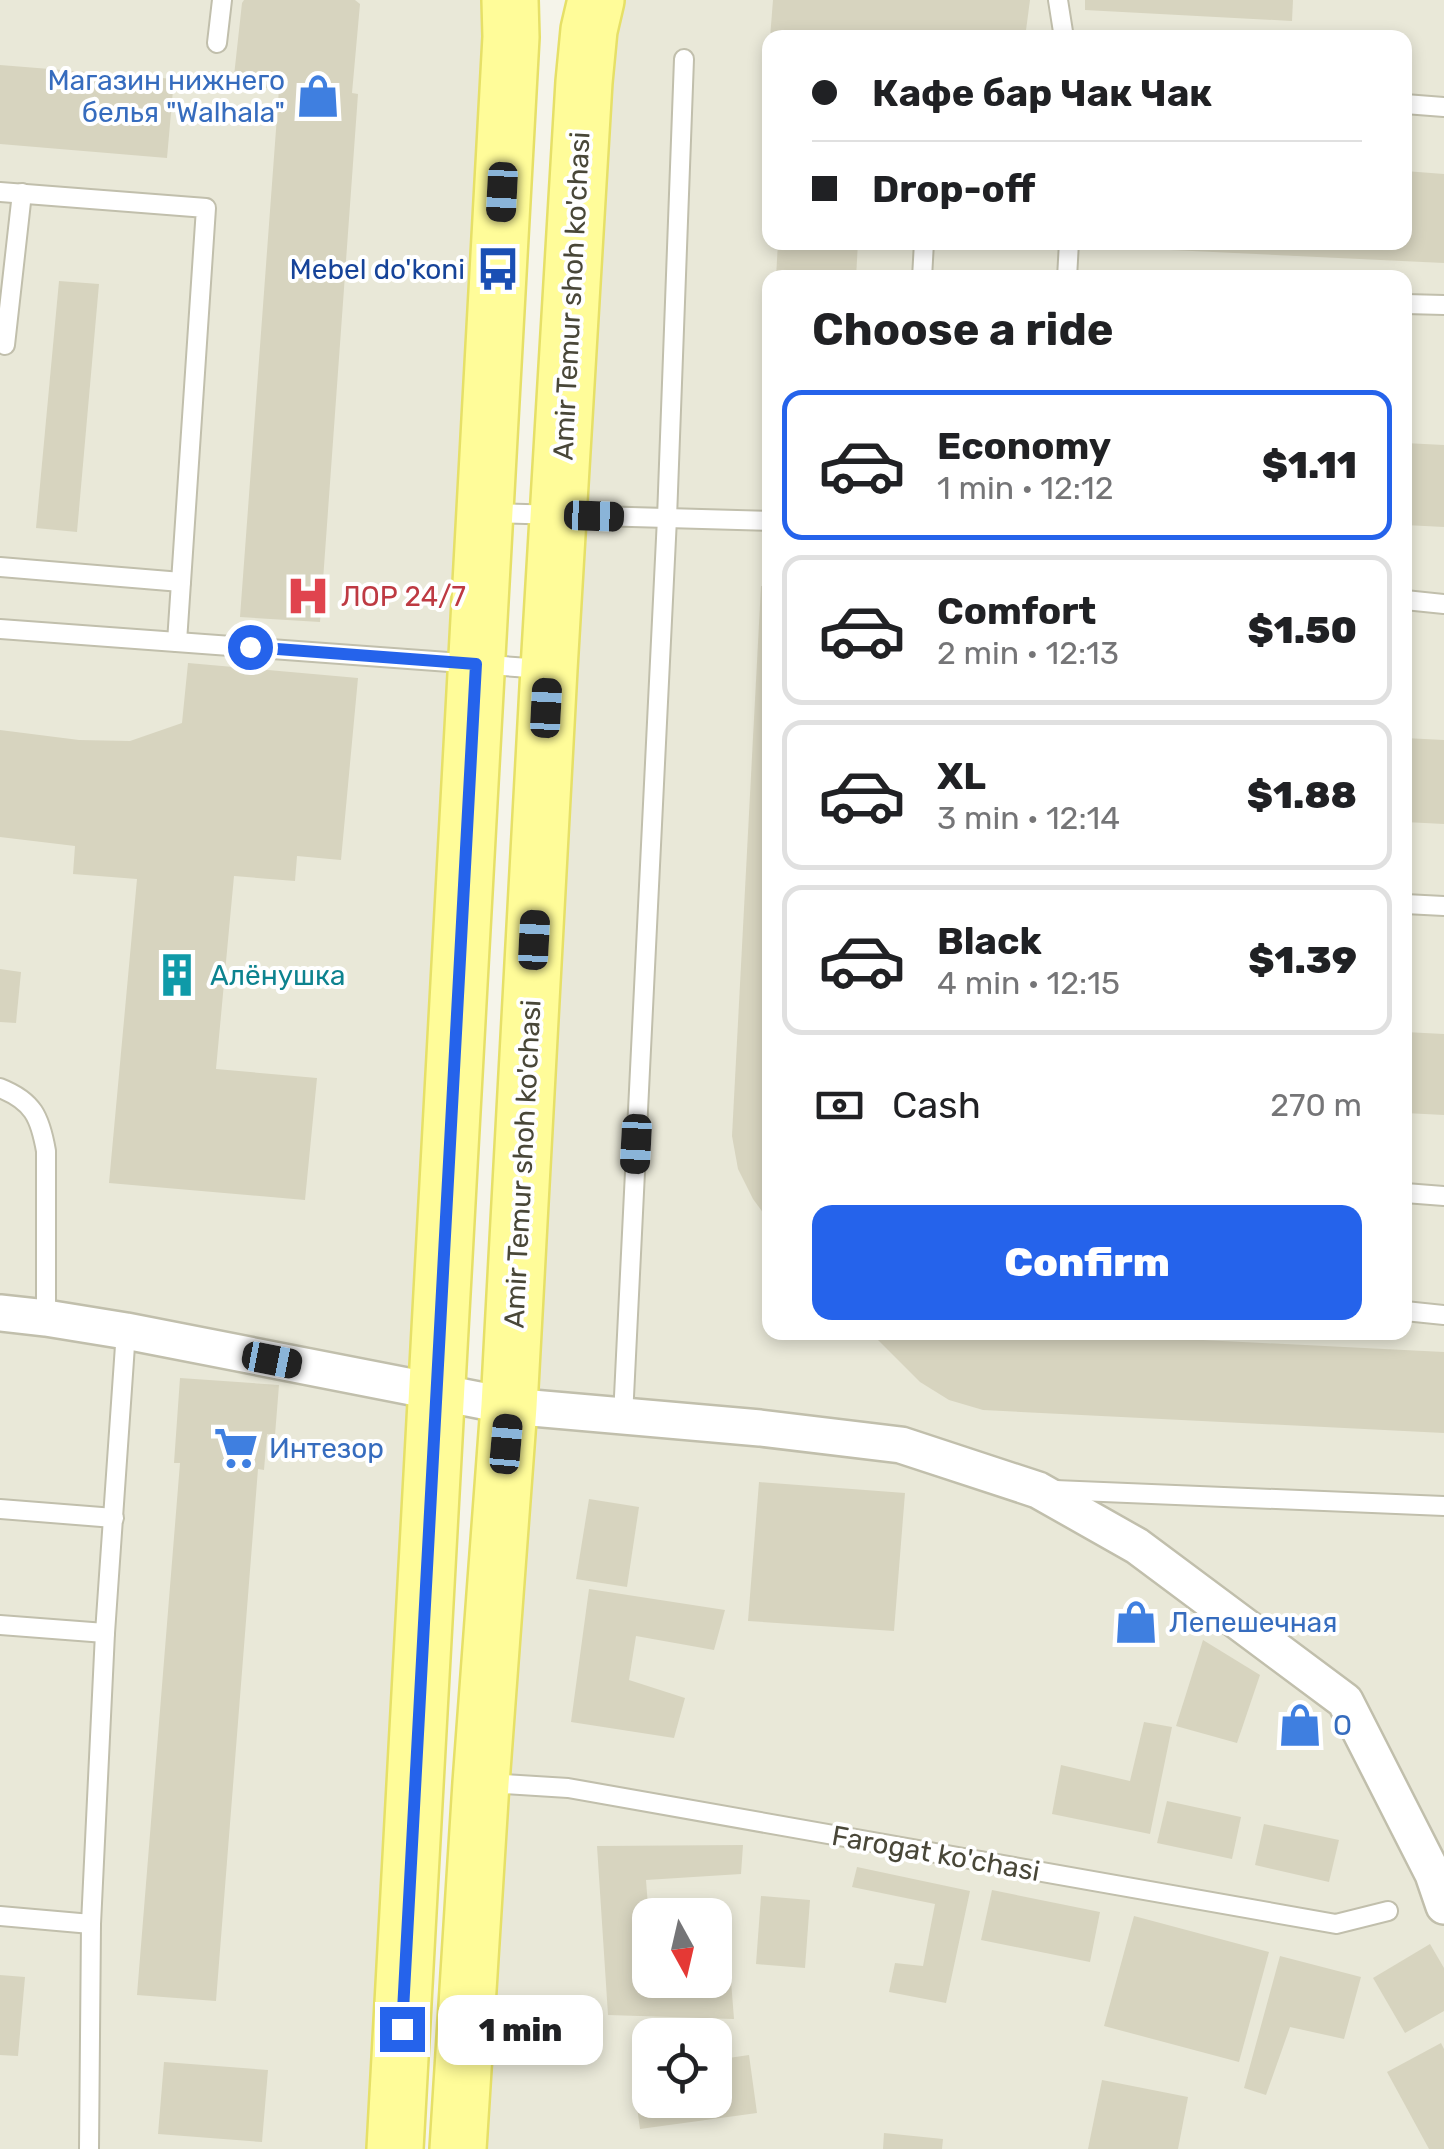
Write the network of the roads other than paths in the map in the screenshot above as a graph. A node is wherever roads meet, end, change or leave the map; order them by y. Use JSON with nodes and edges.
{"nodes":[{"id":1,"x":222,"y":0,"type":"edge"},
{"id":2,"x":510,"y":0,"type":"edge"},
{"id":3,"x":596,"y":0,"type":"edge"},
{"id":4,"x":1058,"y":0,"type":"edge"},
{"id":5,"x":1062,"y":30,"type":"edge"},
{"id":6,"x":217,"y":42,"type":"dead end"},
{"id":7,"x":684,"y":59,"type":"dead end"},
{"id":8,"x":1412,"y":105,"type":"edge"},
{"id":9,"x":1444,"y":107,"type":"edge"},
{"id":10,"x":0,"y":192,"type":"edge"},
{"id":11,"x":22,"y":194,"type":"junction"},
{"id":12,"x":1412,"y":304,"type":"edge"},
{"id":13,"x":1444,"y":305,"type":"edge"},
{"id":14,"x":5,"y":345,"type":"dead end"},
{"id":15,"x":485,"y":513,"type":"junction"},
{"id":16,"x":558,"y":515,"type":"junction"},
{"id":17,"x":667,"y":518,"type":"junction"},
{"id":18,"x":762,"y":521,"type":"edge"},
{"id":19,"x":0,"y":566,"type":"edge"},
{"id":20,"x":181,"y":582,"type":"junction"},
{"id":21,"x":1412,"y":601,"type":"edge"},
{"id":22,"x":1444,"y":604,"type":"edge"},
{"id":23,"x":0,"y":630,"type":"edge"},
{"id":24,"x":177,"y":642,"type":"junction"},
{"id":25,"x":476,"y":664,"type":"junction"},
{"id":26,"x":549,"y":669,"type":"junction"},
{"id":27,"x":1412,"y":904,"type":"edge"},
{"id":28,"x":1444,"y":906,"type":"edge"},
{"id":29,"x":0,"y":1088,"type":"edge"},
{"id":30,"x":1412,"y":1194,"type":"edge"},
{"id":31,"x":1444,"y":1196,"type":"edge"},
{"id":32,"x":1412,"y":1312,"type":"edge"},
{"id":33,"x":0,"y":1314,"type":"edge"},
{"id":34,"x":1444,"y":1315,"type":"edge"},
{"id":35,"x":46,"y":1318,"type":"junction"},
{"id":36,"x":126,"y":1331,"type":"junction"},
{"id":37,"x":436,"y":1391,"type":"junction"},
{"id":38,"x":509,"y":1406,"type":"junction"},
{"id":39,"x":623,"y":1417,"type":"junction"},
{"id":40,"x":1038,"y":1490,"type":"junction"},
{"id":41,"x":1444,"y":1506,"type":"edge"},
{"id":42,"x":0,"y":1510,"type":"edge"},
{"id":43,"x":114,"y":1518,"type":"junction"},
{"id":44,"x":0,"y":1625,"type":"edge"},
{"id":45,"x":104,"y":1633,"type":"junction"},
{"id":46,"x":482,"y":1783,"type":"junction"},
{"id":47,"x":1444,"y":1906,"type":"edge"},
{"id":48,"x":1388,"y":1911,"type":"dead end"},
{"id":49,"x":0,"y":1916,"type":"edge"},
{"id":50,"x":91,"y":1924,"type":"junction"},
{"id":51,"x":89,"y":2149,"type":"edge"},
{"id":52,"x":395,"y":2149,"type":"edge"},
{"id":53,"x":458,"y":2149,"type":"edge"}],
"edges":[{"from":1,"to":6,"type":"lane"},
{"from":2,"to":15,"type":"main road"},
{"from":3,"to":16,"type":"main road","name":"Amir Temur shoh ko'chasi"},
{"from":4,"to":5,"type":"lane"},
{"from":7,"to":17,"type":"lane"},
{"from":8,"to":9,"type":"lane"},
{"from":10,"to":11,"type":"lane"},
{"from":11,"to":14,"type":"lane"},
{"from":11,"to":20,"type":"lane"},
{"from":12,"to":13,"type":"lane"},
{"from":15,"to":16,"type":"lane"},
{"from":15,"to":25,"type":"main road"},
{"from":16,"to":17,"type":"lane"},
{"from":16,"to":26,"type":"main road","name":"Amir Temur shoh ko'chasi"},
{"from":17,"to":18,"type":"lane"},
{"from":17,"to":39,"type":"lane"},
{"from":19,"to":20,"type":"lane"},
{"from":20,"to":24,"type":"lane"},
{"from":21,"to":22,"type":"lane"},
{"from":23,"to":24,"type":"lane"},
{"from":24,"to":25,"type":"lane"},
{"from":25,"to":26,"type":"lane"},
{"from":25,"to":37,"type":"main road"},
{"from":26,"to":38,"type":"main road","name":"Amir Temur shoh ko'chasi"},
{"from":27,"to":28,"type":"lane"},
{"from":29,"to":35,"type":"lane"},
{"from":30,"to":31,"type":"lane"},
{"from":32,"to":34,"type":"lane"},
{"from":33,"to":35,"type":"street"},
{"from":35,"to":36,"type":"street"},
{"from":36,"to":37,"type":"street"},
{"from":36,"to":43,"type":"lane"},
{"from":37,"to":38,"type":"street"},
{"from":37,"to":52,"type":"main road"},
{"from":38,"to":39,"type":"street"},
{"from":38,"to":46,"type":"main road","name":"Amir Temur shoh ko'chasi"},
{"from":39,"to":40,"type":"street"},
{"from":40,"to":41,"type":"lane"},
{"from":40,"to":47,"type":"street"},
{"from":42,"to":43,"type":"lane"},
{"from":43,"to":45,"type":"lane"},
{"from":44,"to":45,"type":"lane"},
{"from":45,"to":50,"type":"lane"},
{"from":46,"to":48,"type":"lane","name":"Farogat ko'chasi"},
{"from":46,"to":53,"type":"main road","name":"Amir Temur shoh ko'chasi"},
{"from":49,"to":50,"type":"lane"},
{"from":50,"to":51,"type":"lane"}]}
